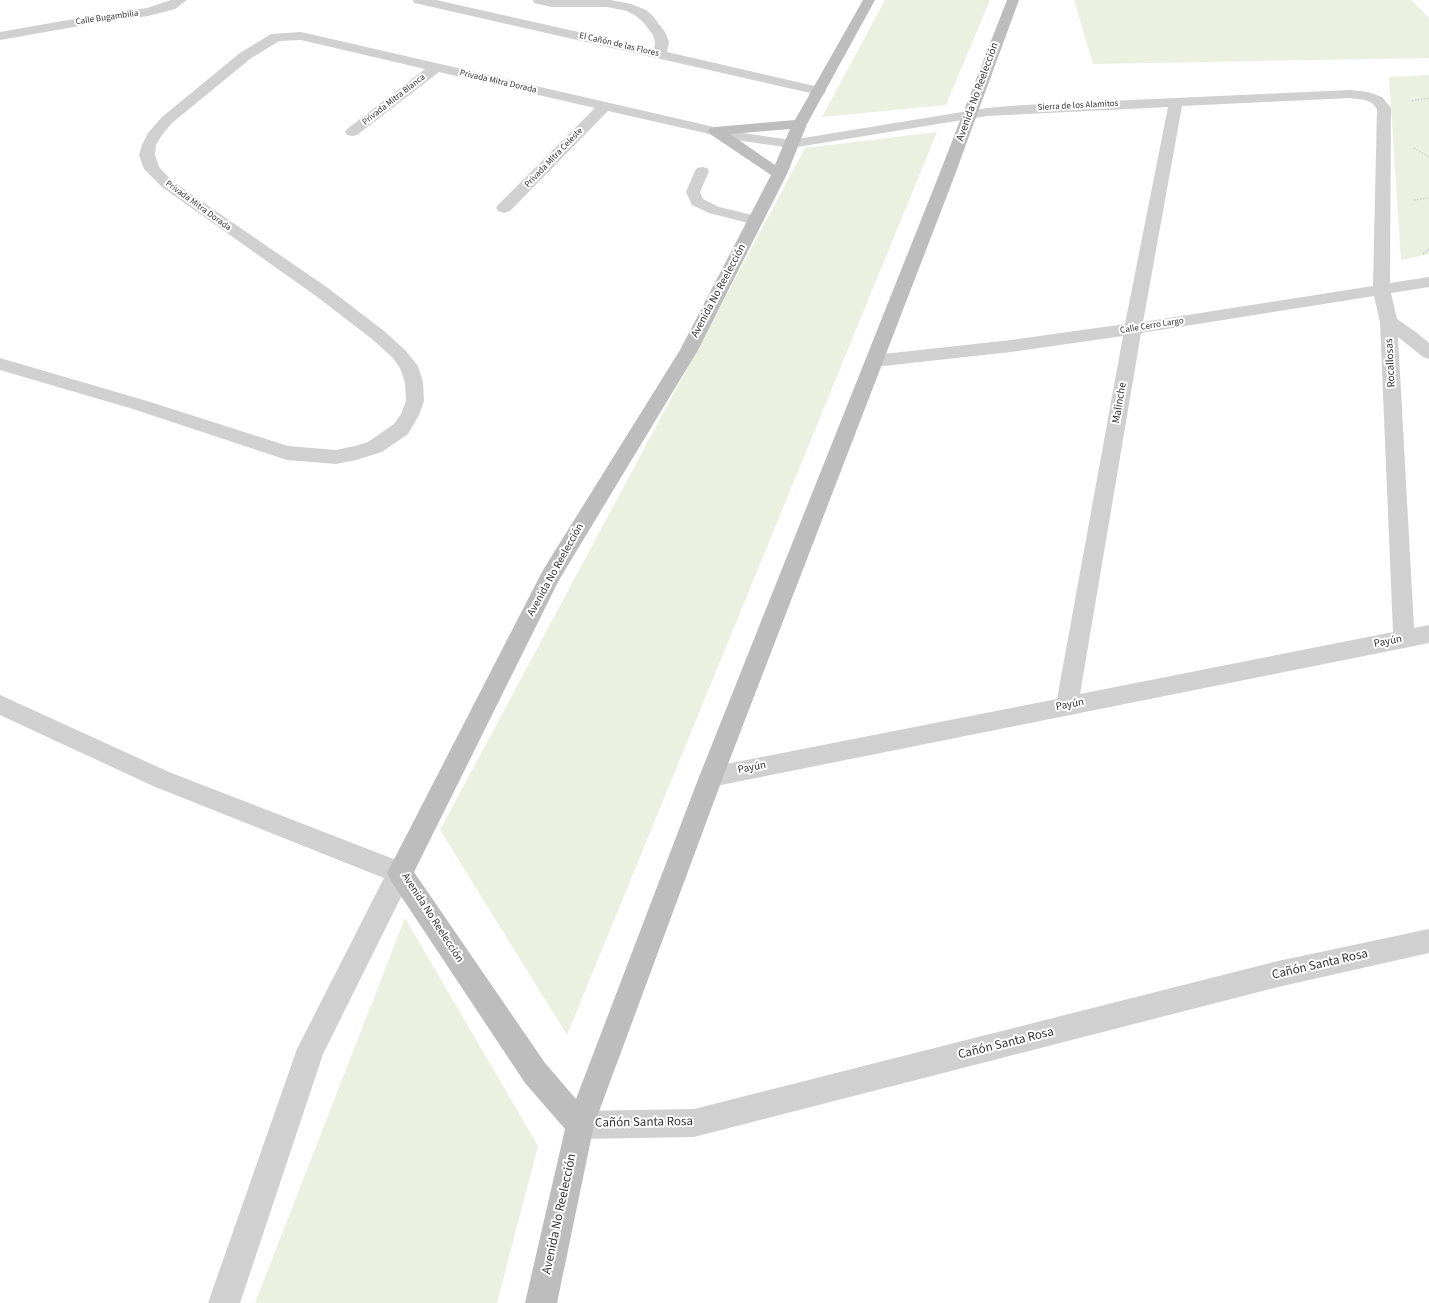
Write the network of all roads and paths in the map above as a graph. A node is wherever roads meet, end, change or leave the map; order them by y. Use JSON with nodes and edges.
{"nodes":[{"id":1,"x":181,"y":0,"type":"edge"},
{"id":2,"x":419,"y":0,"type":"edge"},
{"id":3,"x":539,"y":0,"type":"edge"},
{"id":4,"x":868,"y":0,"type":"edge"},
{"id":5,"x":1013,"y":0,"type":"edge"},
{"id":6,"x":0,"y":36,"type":"edge"},
{"id":7,"x":660,"y":55,"type":"junction"},
{"id":8,"x":436,"y":67,"type":"junction"},
{"id":9,"x":819,"y":91,"type":"junction"},
{"id":10,"x":1368,"y":96,"type":"joint"},
{"id":11,"x":1176,"y":101,"type":"junction"},
{"id":12,"x":604,"y":107,"type":"junction"},
{"id":13,"x":970,"y":115,"type":"junction"},
{"id":14,"x":800,"y":124,"type":"junction"},
{"id":15,"x":715,"y":131,"type":"junction"},
{"id":16,"x":352,"y":132,"type":"dead end"},
{"id":17,"x":791,"y":144,"type":"junction"},
{"id":18,"x":702,"y":171,"type":"dead end"},
{"id":19,"x":779,"y":174,"type":"junction"},
{"id":20,"x":504,"y":208,"type":"dead end"},
{"id":21,"x":756,"y":220,"type":"junction"},
{"id":22,"x":1429,"y":282,"type":"edge"},
{"id":23,"x":1381,"y":289,"type":"junction"},
{"id":24,"x":1388,"y":322,"type":"junction"},
{"id":25,"x":1133,"y":329,"type":"junction"},
{"id":26,"x":1429,"y":353,"type":"edge"},
{"id":27,"x":874,"y":361,"type":"junction"},
{"id":28,"x":0,"y":364,"type":"edge"},
{"id":29,"x":1429,"y":634,"type":"edge"},
{"id":30,"x":1404,"y":639,"type":"junction"},
{"id":31,"x":0,"y":704,"type":"edge"},
{"id":32,"x":1067,"y":705,"type":"junction"},
{"id":33,"x":711,"y":777,"type":"junction"},
{"id":34,"x":400,"y":873,"type":"junction"},
{"id":35,"x":1429,"y":941,"type":"edge"},
{"id":36,"x":580,"y":1125,"type":"junction"},
{"id":37,"x":224,"y":1303,"type":"edge"},
{"id":38,"x":541,"y":1303,"type":"edge"}],
"edges":[{"from":1,"to":6,"type":"street","name":"Calle Bugambilia"},
{"from":2,"to":7,"type":"street","name":"El Cañón de las Flores"},
{"from":3,"to":7,"type":"street"},
{"from":4,"to":9,"type":"street","name":"Avenida No Reelección"},
{"from":5,"to":13,"type":"street","name":"Avenida No Reelección"},
{"from":7,"to":9,"type":"street","name":"El Cañón de las Flores"},
{"from":8,"to":12,"type":"street","name":"Privada Mitra Dorada"},
{"from":8,"to":16,"type":"street","name":"Privada Mitra Blanca"},
{"from":8,"to":28,"type":"street","name":"Privada Mitra Dorada"},
{"from":9,"to":14,"type":"street","name":"Avenida No Reelección"},
{"from":10,"to":11,"type":"street","name":"Sierra de los Alamitos"},
{"from":10,"to":23,"type":"street","name":"Rocallosas"},
{"from":11,"to":13,"type":"street","name":"Sierra de los Alamitos"},
{"from":11,"to":25,"type":"street","name":"Malinche"},
{"from":12,"to":15,"type":"street","name":"Privada Mitra Dorada"},
{"from":12,"to":20,"type":"street","name":"Privada Mitra Celeste"},
{"from":13,"to":17,"type":"street","name":"Sierra de los Alamitos"},
{"from":13,"to":27,"type":"street","name":"Avenida No Reelección"},
{"from":14,"to":15,"type":"street"},
{"from":14,"to":17,"type":"street","name":"Avenida No Reelección"},
{"from":15,"to":17,"type":"street","name":"Privada Mitra Dorada"},
{"from":15,"to":19,"type":"street"},
{"from":17,"to":19,"type":"street","name":"Avenida No Reelección"},
{"from":18,"to":21,"type":"lane"},
{"from":19,"to":21,"type":"street","name":"Avenida No Reelección"},
{"from":21,"to":34,"type":"street","name":"Avenida No Reelección"},
{"from":22,"to":23,"type":"street","name":"Calle Cerro Largo"},
{"from":23,"to":24,"type":"street","name":"Rocallosas"},
{"from":23,"to":25,"type":"street","name":"Calle Cerro Largo"},
{"from":24,"to":26,"type":"street"},
{"from":24,"to":30,"type":"street","name":"Rocallosas"},
{"from":25,"to":27,"type":"street","name":"Calle Cerro Largo"},
{"from":25,"to":32,"type":"street","name":"Malinche"},
{"from":27,"to":33,"type":"street","name":"Avenida No Reelección"},
{"from":29,"to":30,"type":"street","name":"Payún"},
{"from":30,"to":32,"type":"street","name":"Payún"},
{"from":31,"to":34,"type":"street"},
{"from":32,"to":33,"type":"street","name":"Payún"},
{"from":33,"to":36,"type":"street","name":"Avenida No Reelección"},
{"from":34,"to":36,"type":"street","name":"Avenida No Reelección"},
{"from":34,"to":37,"type":"street"},
{"from":35,"to":36,"type":"street","name":"Cañón Santa Rosa"},
{"from":36,"to":38,"type":"street","name":"Avenida No Reelección"}]}
